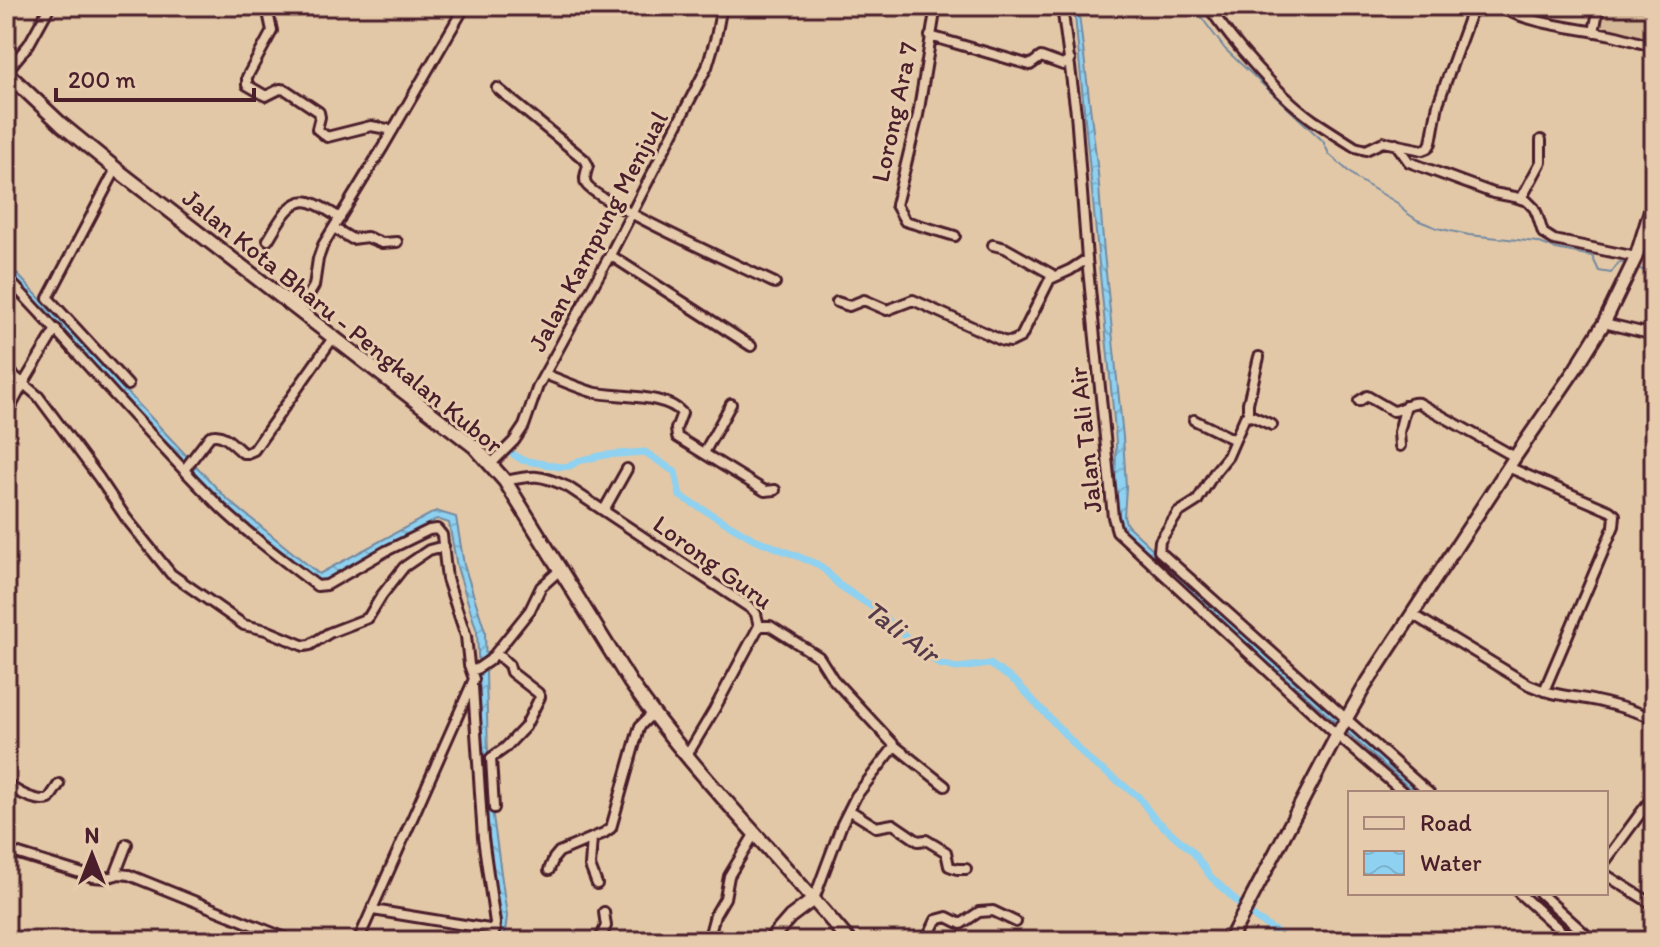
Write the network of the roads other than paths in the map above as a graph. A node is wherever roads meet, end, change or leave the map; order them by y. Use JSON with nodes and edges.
{"nodes":[{"id":1,"x":50,"y":6,"type":"edge"},
{"id":2,"x":270,"y":6,"type":"edge"},
{"id":3,"x":465,"y":6,"type":"edge"},
{"id":4,"x":722,"y":6,"type":"edge"},
{"id":5,"x":936,"y":6,"type":"edge"},
{"id":6,"x":1062,"y":6,"type":"edge"},
{"id":7,"x":1208,"y":6,"type":"edge"},
{"id":8,"x":1479,"y":6,"type":"edge"},
{"id":9,"x":1498,"y":6,"type":"edge"},
{"id":10,"x":1599,"y":6,"type":"edge"},
{"id":11,"x":1594,"y":32,"type":"junction"},
{"id":12,"x":930,"y":36,"type":"junction"},
{"id":13,"x":1654,"y":47,"type":"edge"},
{"id":14,"x":1070,"y":60,"type":"junction"},
{"id":15,"x":6,"y":72,"type":"edge"},
{"id":16,"x":497,"y":88,"type":"dead end"},
{"id":17,"x":393,"y":130,"type":"junction"},
{"id":18,"x":1541,"y":140,"type":"dead end"},
{"id":19,"x":1395,"y":143,"type":"junction"},
{"id":20,"x":116,"y":169,"type":"junction"},
{"id":21,"x":1521,"y":199,"type":"junction"},
{"id":22,"x":1654,"y":199,"type":"edge"},
{"id":23,"x":631,"y":214,"type":"junction"},
{"id":24,"x":340,"y":218,"type":"junction"},
{"id":25,"x":334,"y":228,"type":"junction"},
{"id":26,"x":955,"y":236,"type":"dead end"},
{"id":27,"x":268,"y":240,"type":"dead end"},
{"id":28,"x":397,"y":242,"type":"dead end"},
{"id":29,"x":993,"y":245,"type":"dead end"},
{"id":30,"x":610,"y":255,"type":"junction"},
{"id":31,"x":1636,"y":257,"type":"junction"},
{"id":32,"x":1087,"y":259,"type":"junction"},
{"id":33,"x":1055,"y":276,"type":"junction"},
{"id":34,"x":6,"y":277,"type":"edge"},
{"id":35,"x":775,"y":283,"type":"dead end"},
{"id":36,"x":837,"y":302,"type":"dead end"},
{"id":37,"x":299,"y":311,"type":"junction"},
{"id":38,"x":1604,"y":323,"type":"junction"},
{"id":39,"x":56,"y":329,"type":"junction"},
{"id":40,"x":1654,"y":335,"type":"edge"},
{"id":41,"x":333,"y":338,"type":"junction"},
{"id":42,"x":751,"y":346,"type":"dead end"},
{"id":43,"x":1259,"y":357,"type":"dead end"},
{"id":44,"x":6,"y":369,"type":"edge"},
{"id":45,"x":545,"y":374,"type":"junction"},
{"id":46,"x":26,"y":379,"type":"junction"},
{"id":47,"x":128,"y":385,"type":"dead end"},
{"id":48,"x":1359,"y":401,"type":"dead end"},
{"id":49,"x":731,"y":404,"type":"dead end"},
{"id":50,"x":1406,"y":405,"type":"junction"},
{"id":51,"x":6,"y":416,"type":"edge"},
{"id":52,"x":1248,"y":416,"type":"junction"},
{"id":53,"x":1194,"y":420,"type":"dead end"},
{"id":54,"x":1272,"y":425,"type":"dead end"},
{"id":55,"x":1235,"y":440,"type":"junction"},
{"id":56,"x":1400,"y":446,"type":"dead end"},
{"id":57,"x":704,"y":453,"type":"junction"},
{"id":58,"x":1511,"y":462,"type":"junction"},
{"id":59,"x":491,"y":464,"type":"junction"},
{"id":60,"x":187,"y":465,"type":"junction"},
{"id":61,"x":627,"y":469,"type":"dead end"},
{"id":62,"x":505,"y":481,"type":"junction"},
{"id":63,"x":775,"y":490,"type":"dead end"},
{"id":64,"x":604,"y":510,"type":"junction"},
{"id":65,"x":444,"y":546,"type":"junction"},
{"id":66,"x":560,"y":570,"type":"junction"},
{"id":67,"x":1412,"y":614,"type":"junction"},
{"id":68,"x":759,"y":626,"type":"junction"},
{"id":69,"x":496,"y":653,"type":"junction"},
{"id":70,"x":474,"y":670,"type":"junction"},
{"id":71,"x":472,"y":683,"type":"junction"},
{"id":72,"x":1544,"y":691,"type":"junction"},
{"id":73,"x":652,"y":714,"type":"junction"},
{"id":74,"x":1654,"y":718,"type":"edge"},
{"id":75,"x":1346,"y":719,"type":"junction"},
{"id":76,"x":1338,"y":734,"type":"junction"},
{"id":77,"x":895,"y":746,"type":"junction"},
{"id":78,"x":686,"y":757,"type":"junction"},
{"id":79,"x":6,"y":783,"type":"edge"},
{"id":80,"x":59,"y":784,"type":"dead end"},
{"id":81,"x":945,"y":786,"type":"dead end"},
{"id":82,"x":1402,"y":791,"type":"edge"},
{"id":83,"x":1427,"y":791,"type":"edge"},
{"id":84,"x":1654,"y":795,"type":"edge"},
{"id":85,"x":494,"y":808,"type":"dead end"},
{"id":86,"x":849,"y":810,"type":"junction"},
{"id":87,"x":755,"y":833,"type":"junction"},
{"id":88,"x":592,"y":838,"type":"junction"},
{"id":89,"x":127,"y":844,"type":"dead end"},
{"id":90,"x":6,"y":850,"type":"edge"},
{"id":91,"x":1608,"y":857,"type":"edge"},
{"id":92,"x":966,"y":869,"type":"dead end"},
{"id":93,"x":549,"y":870,"type":"dead end"},
{"id":94,"x":115,"y":875,"type":"junction"},
{"id":95,"x":1608,"y":876,"type":"edge"},
{"id":96,"x":597,"y":884,"type":"dead end"},
{"id":97,"x":1521,"y":895,"type":"edge"},
{"id":98,"x":1542,"y":895,"type":"edge"},
{"id":99,"x":814,"y":899,"type":"junction"},
{"id":100,"x":1654,"y":905,"type":"edge"},
{"id":101,"x":373,"y":910,"type":"junction"},
{"id":102,"x":604,"y":912,"type":"dead end"},
{"id":103,"x":1016,"y":922,"type":"dead end"},
{"id":104,"x":495,"y":930,"type":"junction"},
{"id":105,"x":293,"y":941,"type":"edge"},
{"id":106,"x":358,"y":941,"type":"edge"},
{"id":107,"x":493,"y":941,"type":"edge"},
{"id":108,"x":599,"y":941,"type":"edge"},
{"id":109,"x":708,"y":941,"type":"edge"},
{"id":110,"x":769,"y":941,"type":"edge"},
{"id":111,"x":849,"y":941,"type":"edge"},
{"id":112,"x":926,"y":941,"type":"edge"},
{"id":113,"x":1229,"y":941,"type":"edge"},
{"id":114,"x":1572,"y":941,"type":"edge"},
{"id":115,"x":1593,"y":941,"type":"edge"}],
"edges":[{"from":1,"to":15,"type":"street"},
{"from":2,"to":17,"type":"street"},
{"from":3,"to":17,"type":"street"},
{"from":4,"to":23,"type":"street","name":"Jalan Kampung Menjual"},
{"from":5,"to":12,"type":"street","name":"Lorong Ara 7"},
{"from":6,"to":14,"type":"street","name":"Jalan Tali Air"},
{"from":7,"to":19,"type":"street"},
{"from":8,"to":19,"type":"street"},
{"from":9,"to":11,"type":"street"},
{"from":10,"to":11,"type":"street"},
{"from":11,"to":13,"type":"street"},
{"from":12,"to":14,"type":"street"},
{"from":12,"to":26,"type":"street","name":"Lorong Ara 7"},
{"from":14,"to":32,"type":"street","name":"Jalan Tali Air"},
{"from":15,"to":20,"type":"main road","name":"Jalan Kota Bharu - Pengkalan Kubor"},
{"from":16,"to":23,"type":"street"},
{"from":17,"to":24,"type":"street"},
{"from":18,"to":21,"type":"street"},
{"from":19,"to":21,"type":"street"},
{"from":20,"to":37,"type":"main road","name":"Jalan Kota Bharu - Pengkalan Kubor"},
{"from":20,"to":47,"type":"street"},
{"from":21,"to":31,"type":"street"},
{"from":22,"to":31,"type":"street"},
{"from":23,"to":30,"type":"street","name":"Jalan Kampung Menjual"},
{"from":23,"to":35,"type":"street"},
{"from":24,"to":25,"type":"street"},
{"from":24,"to":27,"type":"street"},
{"from":25,"to":28,"type":"street"},
{"from":25,"to":37,"type":"street"},
{"from":29,"to":33,"type":"street"},
{"from":30,"to":42,"type":"street"},
{"from":30,"to":45,"type":"street","name":"Jalan Kampung Menjual"},
{"from":31,"to":38,"type":"street"},
{"from":32,"to":33,"type":"street"},
{"from":32,"to":76,"type":"street","name":"Jalan Tali Air"},
{"from":33,"to":36,"type":"street"},
{"from":34,"to":39,"type":"street"},
{"from":37,"to":41,"type":"main road","name":"Jalan Kota Bharu - Pengkalan Kubor"},
{"from":38,"to":40,"type":"street"},
{"from":38,"to":58,"type":"street"},
{"from":39,"to":46,"type":"street"},
{"from":39,"to":60,"type":"street"},
{"from":41,"to":59,"type":"main road","name":"Jalan Kota Bharu - Pengkalan Kubor"},
{"from":41,"to":60,"type":"street"},
{"from":43,"to":52,"type":"street"},
{"from":44,"to":46,"type":"street"},
{"from":45,"to":57,"type":"street"},
{"from":45,"to":59,"type":"street","name":"Jalan Kampung Menjual"},
{"from":46,"to":51,"type":"street"},
{"from":46,"to":65,"type":"street"},
{"from":48,"to":50,"type":"street"},
{"from":49,"to":57,"type":"street"},
{"from":50,"to":56,"type":"street"},
{"from":50,"to":58,"type":"street"},
{"from":52,"to":54,"type":"street"},
{"from":52,"to":55,"type":"street"},
{"from":53,"to":55,"type":"street"},
{"from":55,"to":75,"type":"street"},
{"from":57,"to":63,"type":"street"},
{"from":58,"to":67,"type":"street"},
{"from":58,"to":72,"type":"street"},
{"from":59,"to":62,"type":"main road","name":"Jalan Kota Bharu - Pengkalan Kubor"},
{"from":60,"to":65,"type":"street"},
{"from":61,"to":64,"type":"street"},
{"from":62,"to":64,"type":"street","name":"Lorong Guru"},
{"from":62,"to":66,"type":"main road","name":"Jalan Kota Bharu - Pengkalan Kubor"},
{"from":64,"to":68,"type":"street","name":"Lorong Guru"},
{"from":65,"to":70,"type":"street"},
{"from":66,"to":69,"type":"street"},
{"from":66,"to":73,"type":"main road","name":"Jalan Kota Bharu - Pengkalan Kubor"},
{"from":67,"to":72,"type":"street"},
{"from":67,"to":75,"type":"street"},
{"from":68,"to":77,"type":"street","name":"Lorong Guru"},
{"from":68,"to":78,"type":"street"},
{"from":69,"to":70,"type":"street"},
{"from":69,"to":85,"type":"street"},
{"from":70,"to":71,"type":"street"},
{"from":71,"to":101,"type":"street"},
{"from":71,"to":104,"type":"street"},
{"from":72,"to":74,"type":"street"},
{"from":73,"to":78,"type":"main road","name":"Jalan Kota Bharu - Pengkalan Kubor"},
{"from":73,"to":88,"type":"street"},
{"from":75,"to":76,"type":"street"},
{"from":75,"to":83,"type":"street"},
{"from":76,"to":82,"type":"street","name":"Jalan Tali Air"},
{"from":76,"to":113,"type":"street"},
{"from":77,"to":81,"type":"street","name":"Lorong Guru"},
{"from":77,"to":86,"type":"street"},
{"from":78,"to":87,"type":"main road","name":"Jalan Kota Bharu - Pengkalan Kubor"},
{"from":79,"to":80,"type":"street"},
{"from":84,"to":91,"type":"street"},
{"from":86,"to":92,"type":"street"},
{"from":86,"to":99,"type":"street"},
{"from":87,"to":99,"type":"main road","name":"Jalan Kota Bharu - Pengkalan Kubor"},
{"from":87,"to":109,"type":"street"},
{"from":88,"to":93,"type":"street"},
{"from":88,"to":96,"type":"street"},
{"from":89,"to":94,"type":"street"},
{"from":90,"to":94,"type":"street"},
{"from":94,"to":105,"type":"street"},
{"from":95,"to":100,"type":"street"},
{"from":97,"to":114,"type":"street"},
{"from":98,"to":115,"type":"street"},
{"from":99,"to":110,"type":"street"},
{"from":99,"to":111,"type":"main road","name":"Jalan Kota Bharu - Pengkalan Kubor"},
{"from":101,"to":104,"type":"street"},
{"from":101,"to":106,"type":"street"},
{"from":102,"to":108,"type":"street"},
{"from":103,"to":112,"type":"street"},
{"from":104,"to":107,"type":"street"}]}
